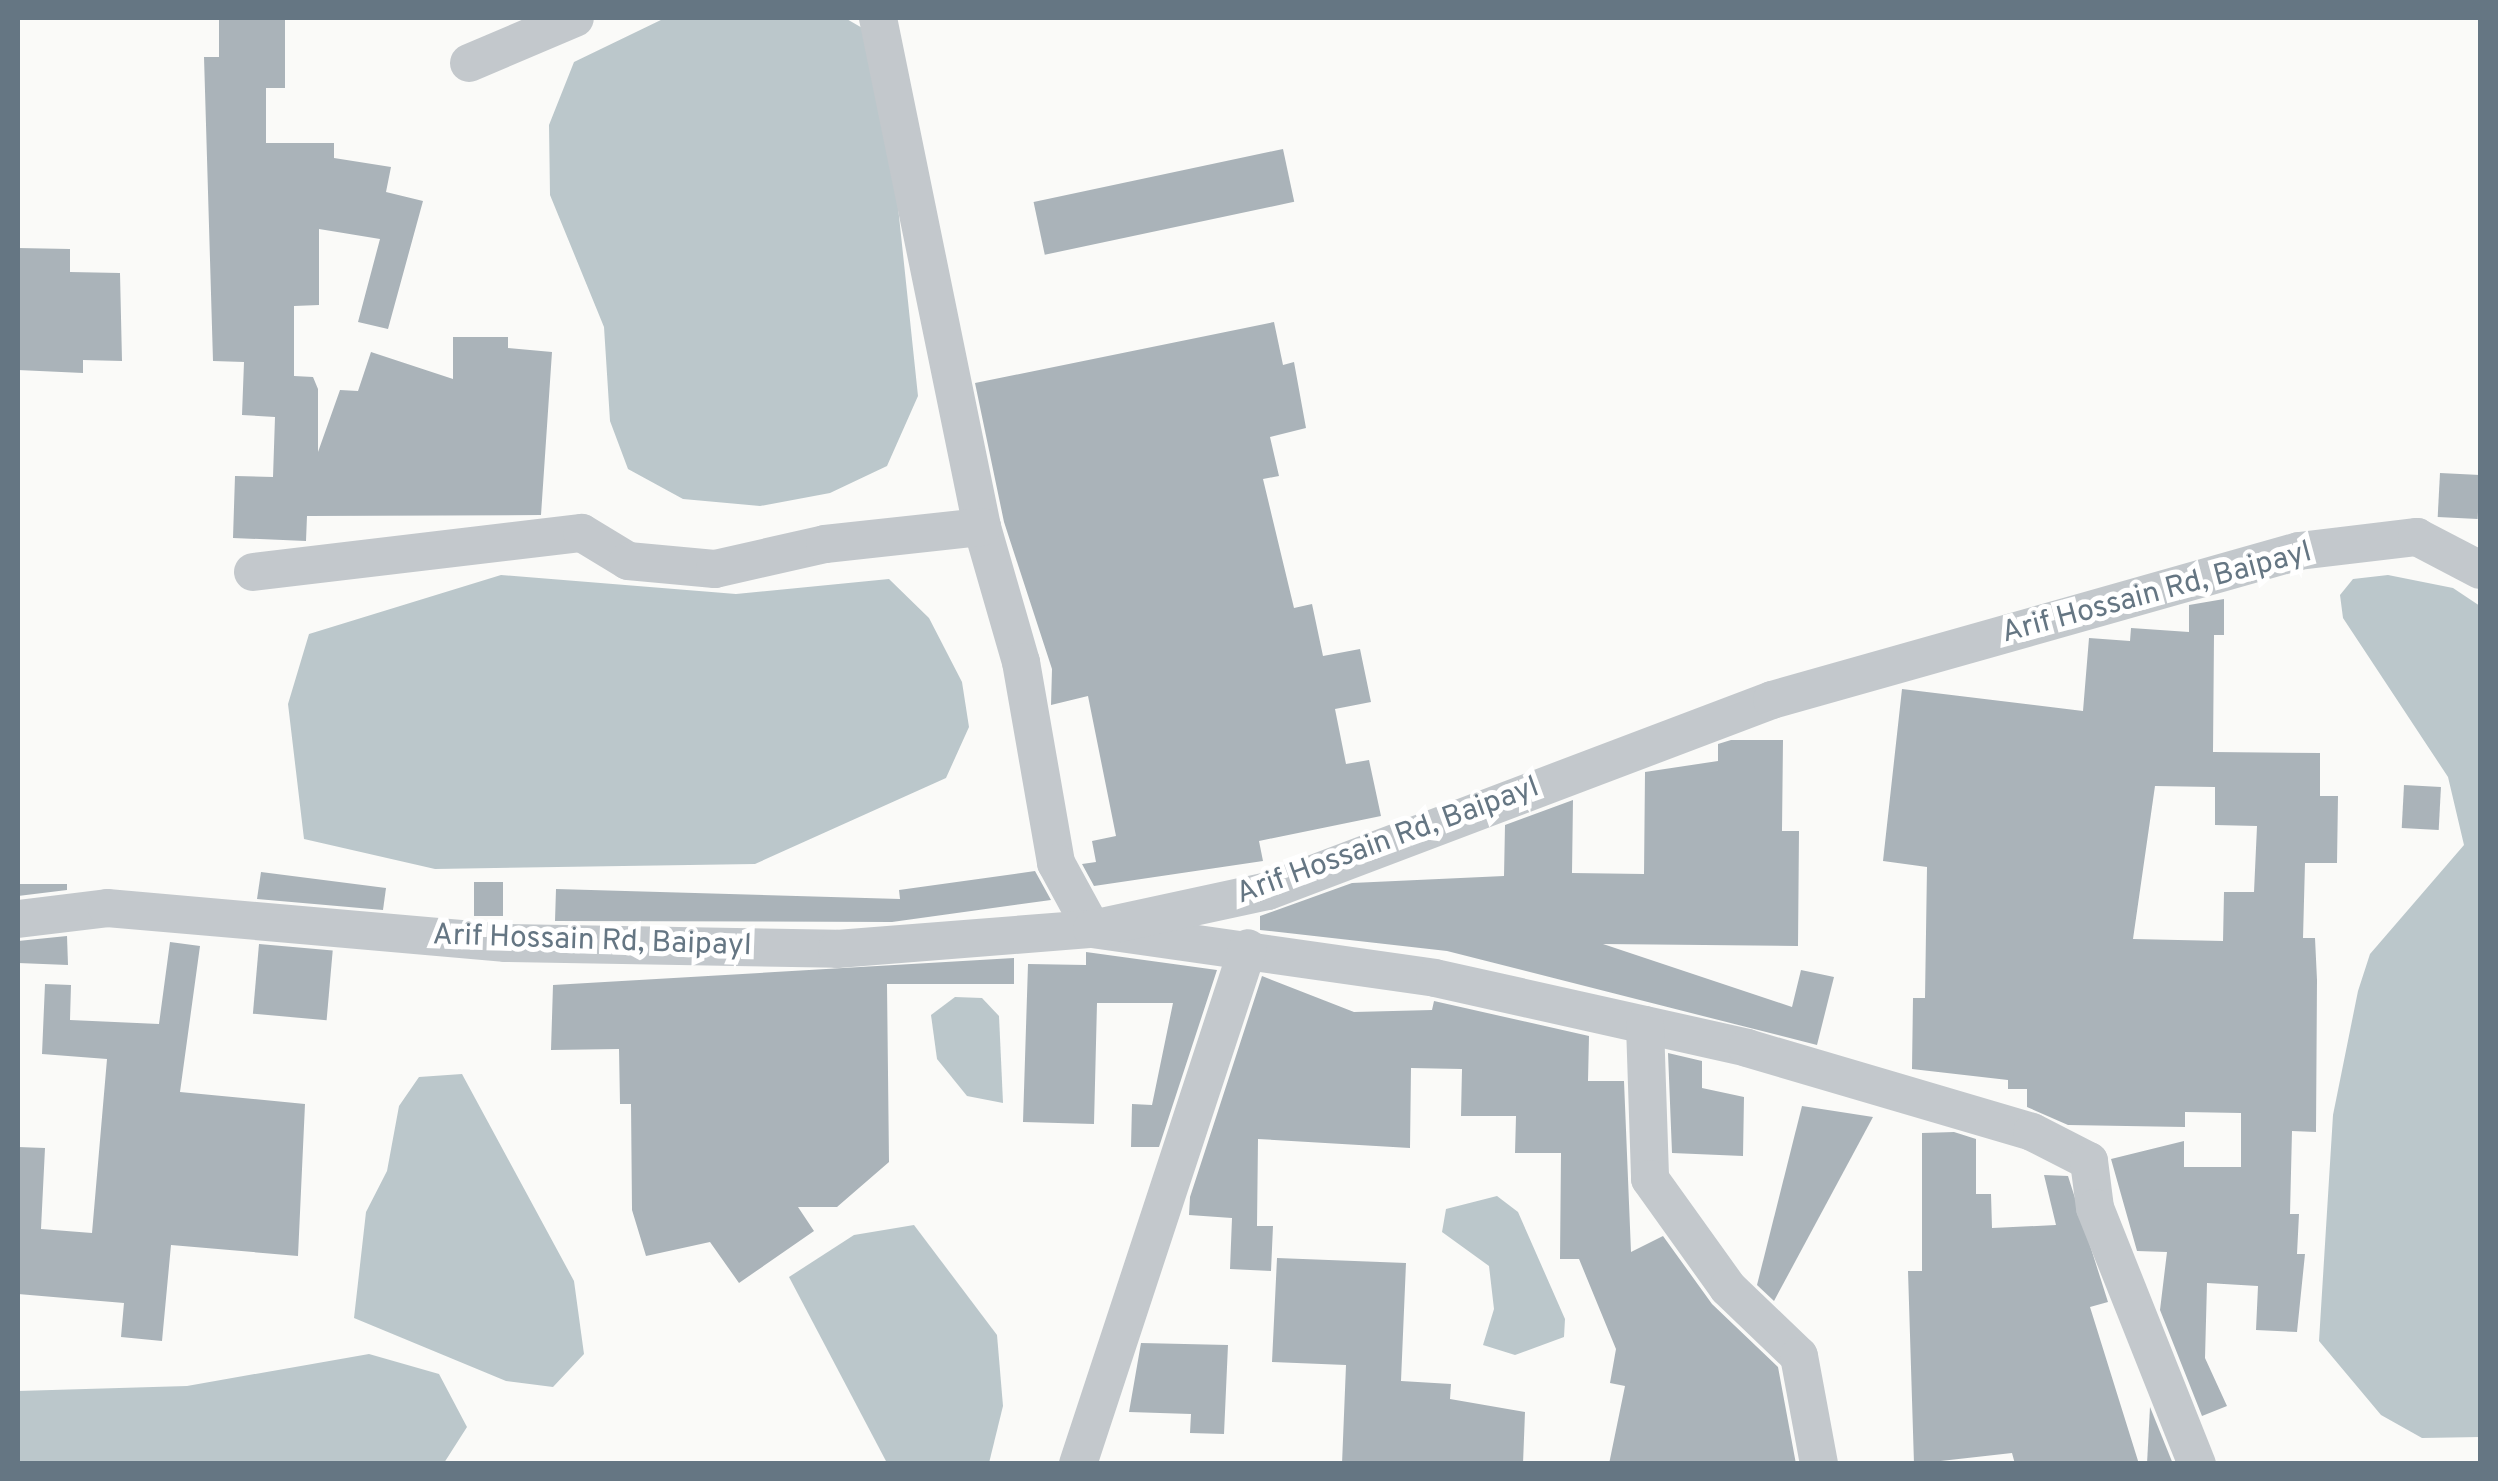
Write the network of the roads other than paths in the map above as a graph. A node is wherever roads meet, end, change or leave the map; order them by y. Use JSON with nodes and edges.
{"nodes":[{"id":1,"x":575,"y":18,"type":"edge"},
{"id":2,"x":878,"y":18,"type":"edge"},
{"id":3,"x":469,"y":62,"type":"dead end"},
{"id":4,"x":982,"y":527,"type":"junction"},
{"id":5,"x":2480,"y":570,"type":"edge"},
{"id":6,"x":253,"y":572,"type":"dead end"},
{"id":7,"x":18,"y":918,"type":"edge"},
{"id":8,"x":1092,"y":929,"type":"junction"},
{"id":9,"x":1248,"y":948,"type":"junction"},
{"id":10,"x":1645,"y":1025,"type":"junction"},
{"id":11,"x":1078,"y":1464,"type":"edge"},
{"id":12,"x":1820,"y":1464,"type":"edge"},
{"id":13,"x":2197,"y":1464,"type":"edge"}],
"edges":[{"from":1,"to":3,"type":"street"},
{"from":2,"to":4,"type":"street"},
{"from":4,"to":6,"type":"street"},
{"from":4,"to":8,"type":"street"},
{"from":5,"to":8,"type":"street","name":"Arif Hossain Rd, Baipayl"},
{"from":7,"to":8,"type":"street","name":"Arif Hossain Rd, Baipayl"},
{"from":8,"to":9,"type":"street"},
{"from":9,"to":10,"type":"street"},
{"from":9,"to":11,"type":"street"},
{"from":10,"to":12,"type":"street"},
{"from":10,"to":13,"type":"street"}]}
